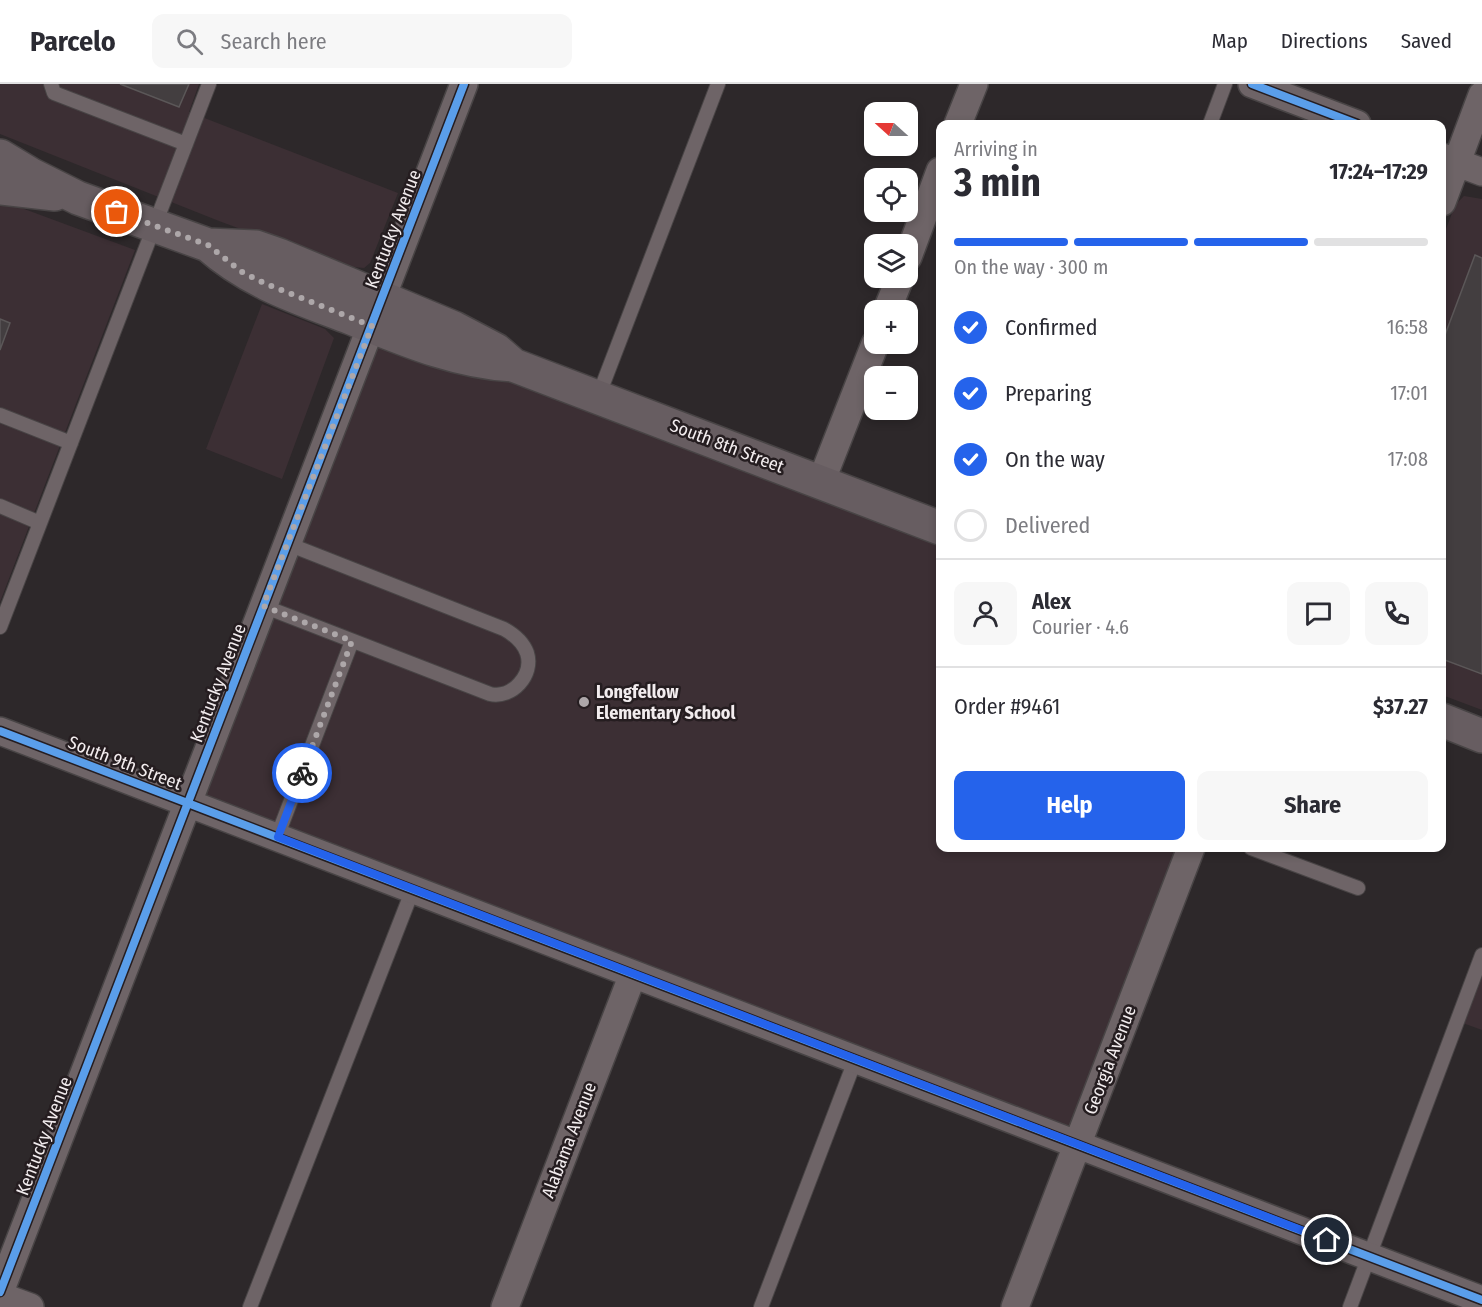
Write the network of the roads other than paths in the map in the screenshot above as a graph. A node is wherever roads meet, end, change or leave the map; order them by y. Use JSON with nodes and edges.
{"nodes":[{"id":1,"x":51,"y":84,"type":"edge"},
{"id":2,"x":209,"y":84,"type":"edge"},
{"id":3,"x":464,"y":84,"type":"edge"},
{"id":4,"x":718,"y":84,"type":"edge"},
{"id":5,"x":974,"y":84,"type":"edge"},
{"id":6,"x":1226,"y":84,"type":"edge"},
{"id":7,"x":1252,"y":84,"type":"edge"},
{"id":8,"x":1482,"y":95,"type":"edge"},
{"id":9,"x":960,"y":120,"type":"edge"},
{"id":10,"x":1212,"y":120,"type":"edge"},
{"id":11,"x":1346,"y":120,"type":"edge"},
{"id":12,"x":186,"y":144,"type":"junction"},
{"id":13,"x":0,"y":156,"type":"edge"},
{"id":14,"x":1449,"y":160,"type":"edge"},
{"id":15,"x":1482,"y":172,"type":"edge"},
{"id":16,"x":1446,"y":178,"type":"edge"},
{"id":17,"x":936,"y":182,"type":"edge"},
{"id":18,"x":0,"y":188,"type":"edge"},
{"id":19,"x":78,"y":198,"type":"junction"},
{"id":20,"x":156,"y":226,"type":"junction"},
{"id":21,"x":917,"y":234,"type":"edge"},
{"id":22,"x":377,"y":312,"type":"junction"},
{"id":23,"x":870,"y":354,"type":"edge"},
{"id":24,"x":598,"y":397,"type":"junction"},
{"id":25,"x":0,"y":415,"type":"edge"},
{"id":26,"x":71,"y":443,"type":"junction"},
{"id":27,"x":821,"y":482,"type":"junction"},
{"id":28,"x":0,"y":506,"type":"edge"},
{"id":29,"x":40,"y":523,"type":"junction"},
{"id":30,"x":936,"y":526,"type":"edge"},
{"id":31,"x":288,"y":544,"type":"junction"},
{"id":32,"x":263,"y":606,"type":"junction"},
{"id":33,"x":0,"y":627,"type":"edge"},
{"id":34,"x":352,"y":641,"type":"junction"},
{"id":35,"x":1446,"y":722,"type":"edge"},
{"id":36,"x":0,"y":731,"type":"edge"},
{"id":37,"x":1482,"y":735,"type":"edge"},
{"id":38,"x":188,"y":803,"type":"junction"},
{"id":39,"x":278,"y":837,"type":"junction"},
{"id":40,"x":1189,"y":852,"type":"edge"},
{"id":41,"x":1262,"y":852,"type":"edge"},
{"id":42,"x":1358,"y":888,"type":"dead end"},
{"id":43,"x":413,"y":889,"type":"junction"},
{"id":44,"x":1482,"y":955,"type":"edge"},
{"id":45,"x":633,"y":974,"type":"junction"},
{"id":46,"x":856,"y":1058,"type":"junction"},
{"id":47,"x":1078,"y":1144,"type":"junction"},
{"id":48,"x":1369,"y":1256,"type":"junction"},
{"id":49,"x":0,"y":1294,"type":"edge"},
{"id":50,"x":1482,"y":1300,"type":"edge"},
{"id":51,"x":30,"y":1307,"type":"edge"},
{"id":52,"x":250,"y":1307,"type":"edge"},
{"id":53,"x":505,"y":1307,"type":"edge"},
{"id":54,"x":761,"y":1307,"type":"edge"},
{"id":55,"x":1015,"y":1307,"type":"edge"},
{"id":56,"x":1350,"y":1307,"type":"edge"}],
"edges":[{"from":1,"to":12,"type":"lane"},
{"from":2,"to":12,"type":"lane"},
{"from":3,"to":22,"type":"street","name":"Kentucky Avenue"},
{"from":4,"to":24,"type":"lane"},
{"from":5,"to":9,"type":"street"},
{"from":6,"to":10,"type":"lane"},
{"from":7,"to":11,"type":"street"},
{"from":8,"to":14,"type":"street"},
{"from":12,"to":20,"type":"lane"},
{"from":13,"to":19,"type":"main road","name":"South 8th Street"},
{"from":14,"to":15,"type":"street"},
{"from":14,"to":16,"type":"street"},
{"from":17,"to":21,"type":"street"},
{"from":18,"to":19,"type":"main road","name":"South 8th Street"},
{"from":19,"to":20,"type":"main road","name":"South 8th Street"},
{"from":20,"to":22,"type":"main road","name":"South 8th Street"},
{"from":20,"to":26,"type":"lane"},
{"from":22,"to":24,"type":"main road","name":"South 8th Street"},
{"from":22,"to":31,"type":"street","name":"Kentucky Avenue"},
{"from":23,"to":27,"type":"street"},
{"from":24,"to":27,"type":"main road","name":"South 8th Street"},
{"from":25,"to":26,"type":"lane"},
{"from":26,"to":29,"type":"lane"},
{"from":27,"to":30,"type":"main road","name":"South 8th Street"},
{"from":28,"to":29,"type":"lane"},
{"from":29,"to":33,"type":"lane"},
{"from":31,"to":32,"type":"street","name":"Kentucky Avenue"},
{"from":31,"to":34,"type":"lane"},
{"from":32,"to":34,"type":"lane"},
{"from":32,"to":38,"type":"street","name":"Kentucky Avenue"},
{"from":34,"to":39,"type":"lane"},
{"from":35,"to":37,"type":"main road"},
{"from":36,"to":38,"type":"street","name":"South 9th Street"},
{"from":38,"to":39,"type":"street","name":"South 9th Street"},
{"from":38,"to":49,"type":"street","name":"Kentucky Avenue"},
{"from":39,"to":43,"type":"street","name":"South 9th Street"},
{"from":40,"to":47,"type":"street","name":"Georgia Avenue"},
{"from":41,"to":42,"type":"lane"},
{"from":43,"to":45,"type":"street","name":"South 9th Street"},
{"from":43,"to":52,"type":"lane"},
{"from":44,"to":48,"type":"lane"},
{"from":45,"to":46,"type":"street","name":"South 9th Street"},
{"from":45,"to":53,"type":"street","name":"Alabama Avenue"},
{"from":46,"to":47,"type":"street","name":"South 9th Street"},
{"from":46,"to":54,"type":"lane"},
{"from":47,"to":48,"type":"street","name":"South 9th Street"},
{"from":47,"to":55,"type":"street","name":"Georgia Avenue"},
{"from":48,"to":50,"type":"street","name":"South 9th Street"},
{"from":48,"to":56,"type":"lane"},
{"from":49,"to":51,"type":"street"}]}
